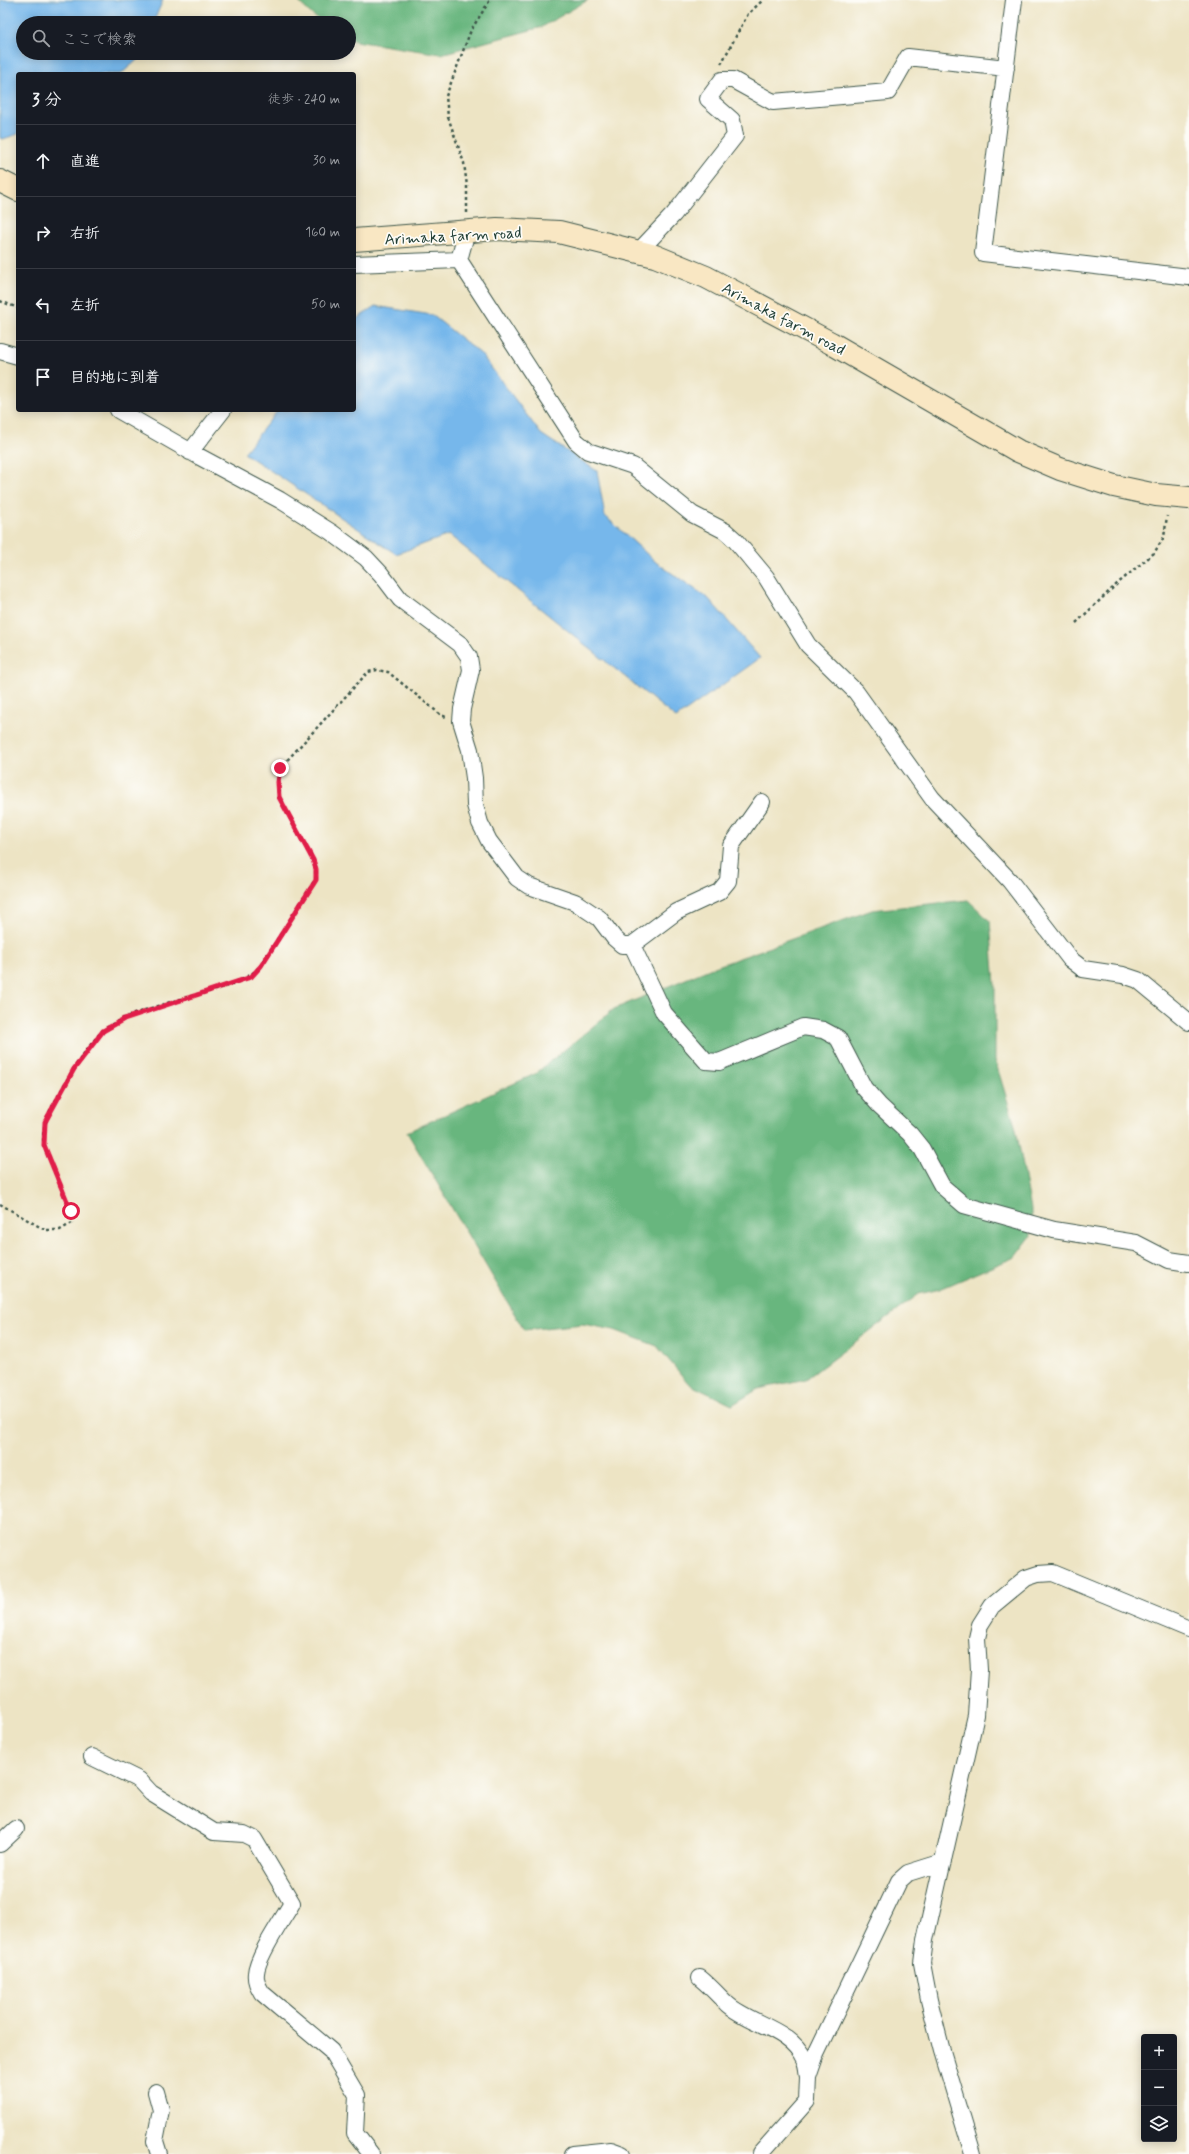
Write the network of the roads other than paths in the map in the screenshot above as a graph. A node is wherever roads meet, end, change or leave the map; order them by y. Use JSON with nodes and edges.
{"nodes":[{"id":1,"x":1014,"y":0,"type":"edge"},
{"id":2,"x":1006,"y":68,"type":"junction"},
{"id":3,"x":0,"y":181,"type":"edge"},
{"id":4,"x":16,"y":189,"type":"edge"},
{"id":5,"x":467,"y":231,"type":"junction"},
{"id":6,"x":396,"y":237,"type":"junction"},
{"id":7,"x":356,"y":240,"type":"edge"},
{"id":8,"x":639,"y":251,"type":"junction"},
{"id":9,"x":459,"y":260,"type":"junction"},
{"id":10,"x":397,"y":262,"type":"junction"},
{"id":11,"x":356,"y":264,"type":"edge"},
{"id":12,"x":1189,"y":277,"type":"edge"},
{"id":13,"x":0,"y":350,"type":"edge"},
{"id":14,"x":16,"y":355,"type":"edge"},
{"id":15,"x":121,"y":412,"type":"edge"},
{"id":16,"x":221,"y":412,"type":"edge"},
{"id":17,"x":190,"y":452,"type":"junction"},
{"id":18,"x":1180,"y":497,"type":"edge"},
{"id":19,"x":762,"y":802,"type":"dead end"},
{"id":20,"x":632,"y":945,"type":"junction"},
{"id":21,"x":1189,"y":1022,"type":"edge"},
{"id":22,"x":1189,"y":1263,"type":"edge"},
{"id":23,"x":1189,"y":1629,"type":"edge"},
{"id":24,"x":92,"y":1757,"type":"dead end"},
{"id":25,"x":16,"y":1829,"type":"dead end"},
{"id":26,"x":0,"y":1844,"type":"edge"},
{"id":27,"x":943,"y":1862,"type":"junction"},
{"id":28,"x":700,"y":1978,"type":"dead end"},
{"id":29,"x":808,"y":2077,"type":"junction"},
{"id":30,"x":156,"y":2092,"type":"dead end"},
{"id":31,"x":159,"y":2154,"type":"edge"},
{"id":32,"x":371,"y":2154,"type":"edge"},
{"id":33,"x":572,"y":2154,"type":"edge"},
{"id":34,"x":622,"y":2154,"type":"edge"},
{"id":35,"x":760,"y":2154,"type":"edge"},
{"id":36,"x":973,"y":2154,"type":"edge"}],
"edges":[{"from":1,"to":2,"type":"street"},
{"from":2,"to":8,"type":"street"},
{"from":2,"to":12,"type":"street"},
{"from":3,"to":4,"type":"street"},
{"from":5,"to":6,"type":"street","name":"Arimaka farm road"},
{"from":5,"to":8,"type":"street","name":"Arimaka farm road"},
{"from":5,"to":9,"type":"street"},
{"from":6,"to":7,"type":"street","name":"Arimaka farm road"},
{"from":6,"to":10,"type":"street"},
{"from":8,"to":18,"type":"street","name":"Arimaka farm road"},
{"from":9,"to":10,"type":"street"},
{"from":9,"to":21,"type":"street"},
{"from":10,"to":11,"type":"street"},
{"from":13,"to":14,"type":"street"},
{"from":15,"to":17,"type":"street"},
{"from":16,"to":17,"type":"street"},
{"from":17,"to":20,"type":"street"},
{"from":19,"to":20,"type":"street"},
{"from":20,"to":22,"type":"street"},
{"from":23,"to":27,"type":"street"},
{"from":24,"to":32,"type":"street"},
{"from":25,"to":26,"type":"street"},
{"from":27,"to":29,"type":"street"},
{"from":27,"to":36,"type":"street"},
{"from":28,"to":29,"type":"street"},
{"from":29,"to":35,"type":"street"},
{"from":30,"to":31,"type":"street"},
{"from":33,"to":34,"type":"street"}]}
